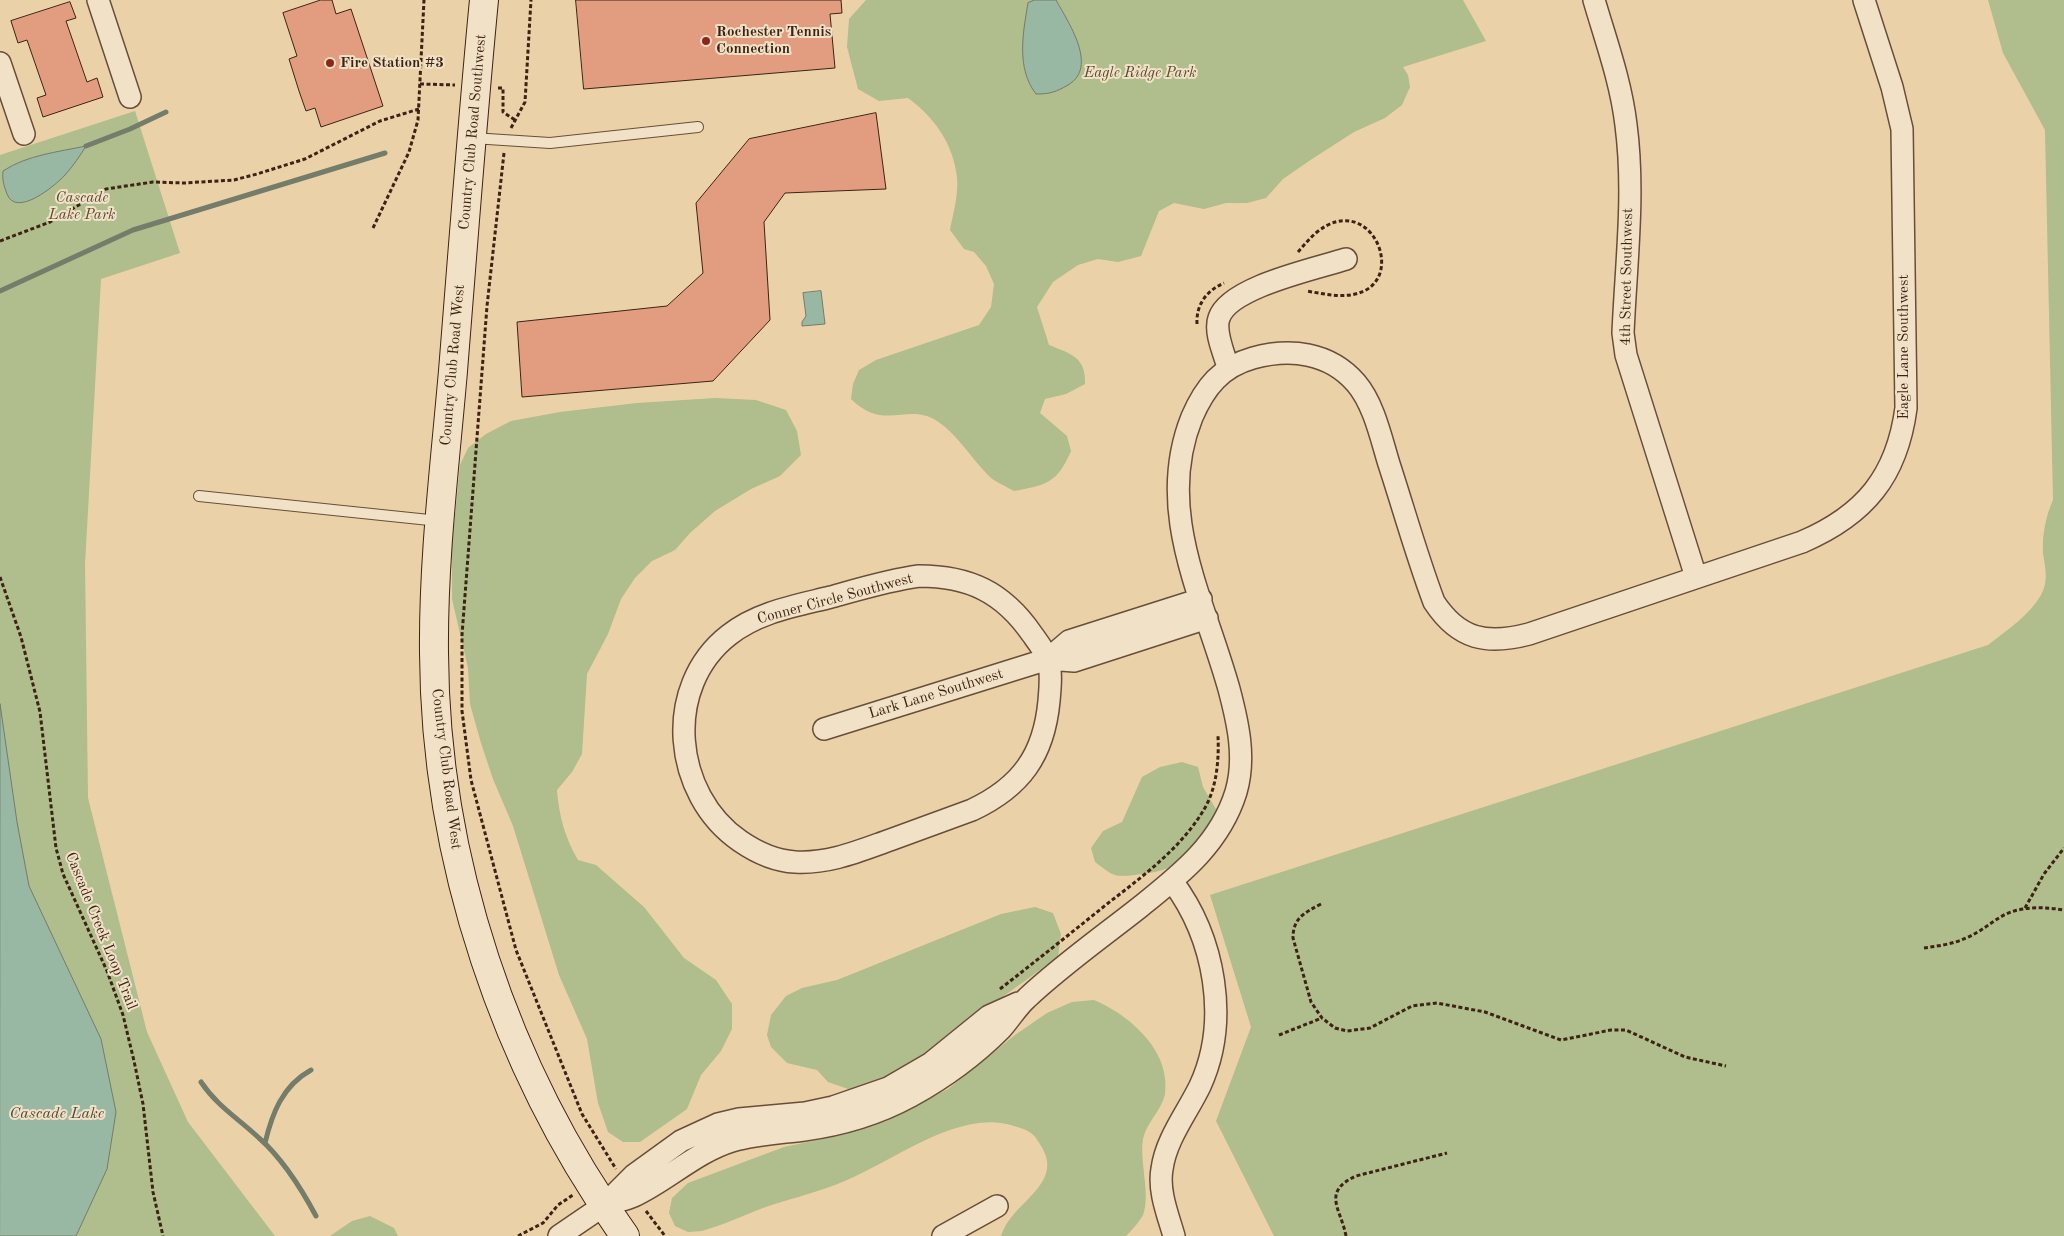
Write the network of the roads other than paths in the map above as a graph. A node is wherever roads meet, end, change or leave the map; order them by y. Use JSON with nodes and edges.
{"nodes":[{"id":1,"x":98,"y":0,"type":"edge"},
{"id":2,"x":484,"y":0,"type":"edge"},
{"id":3,"x":1594,"y":0,"type":"edge"},
{"id":4,"x":1864,"y":0,"type":"edge"},
{"id":5,"x":0,"y":63,"type":"edge"},
{"id":6,"x":130,"y":96,"type":"dead end"},
{"id":7,"x":698,"y":127,"type":"dead end"},
{"id":8,"x":24,"y":134,"type":"dead end"},
{"id":9,"x":471,"y":138,"type":"junction"},
{"id":10,"x":1346,"y":259,"type":"dead end"},
{"id":11,"x":461,"y":264,"type":"joint"},
{"id":12,"x":1228,"y":367,"type":"junction"},
{"id":13,"x":199,"y":496,"type":"dead end"},
{"id":14,"x":441,"y":521,"type":"junction"},
{"id":15,"x":1696,"y":577,"type":"junction"},
{"id":16,"x":1204,"y":609,"type":"junction"},
{"id":17,"x":1048,"y":660,"type":"junction"},
{"id":18,"x":824,"y":729,"type":"dead end"},
{"id":19,"x":1172,"y":881,"type":"junction"},
{"id":20,"x":596,"y":1194,"type":"junction"},
{"id":21,"x":997,"y":1206,"type":"dead end"},
{"id":22,"x":559,"y":1236,"type":"edge"},
{"id":23,"x":625,"y":1236,"type":"edge"},
{"id":24,"x":943,"y":1236,"type":"edge"},
{"id":25,"x":1174,"y":1236,"type":"edge"}],
"edges":[{"from":1,"to":6,"type":"street"},
{"from":2,"to":9,"type":"main road","name":"Country Club Road Southwest"},
{"from":3,"to":15,"type":"street","name":"4th Street Southwest"},
{"from":4,"to":15,"type":"street","name":"Eagle Lane Southwest"},
{"from":5,"to":8,"type":"street"},
{"from":7,"to":9,"type":"lane"},
{"from":9,"to":11,"type":"main road","name":"Country Club Road Southwest"},
{"from":10,"to":12,"type":"street"},
{"from":11,"to":14,"type":"main road","name":"Country Club Road West"},
{"from":12,"to":15,"type":"street","name":"Eagle Lane Southwest"},
{"from":12,"to":16,"type":"street"},
{"from":13,"to":14,"type":"lane"},
{"from":14,"to":20,"type":"main road","name":"Country Club Road West"},
{"from":16,"to":17,"type":"street","name":"Lark Lane Southwest"},
{"from":16,"to":19,"type":"street"},
{"from":17,"to":17,"type":"street","name":"Conner Circle Southwest"},
{"from":17,"to":18,"type":"street","name":"Lark Lane Southwest"},
{"from":19,"to":20,"type":"street"},
{"from":19,"to":25,"type":"street"},
{"from":20,"to":22,"type":"street"},
{"from":20,"to":23,"type":"main road","name":"Country Club Road West"},
{"from":21,"to":24,"type":"street"}]}
